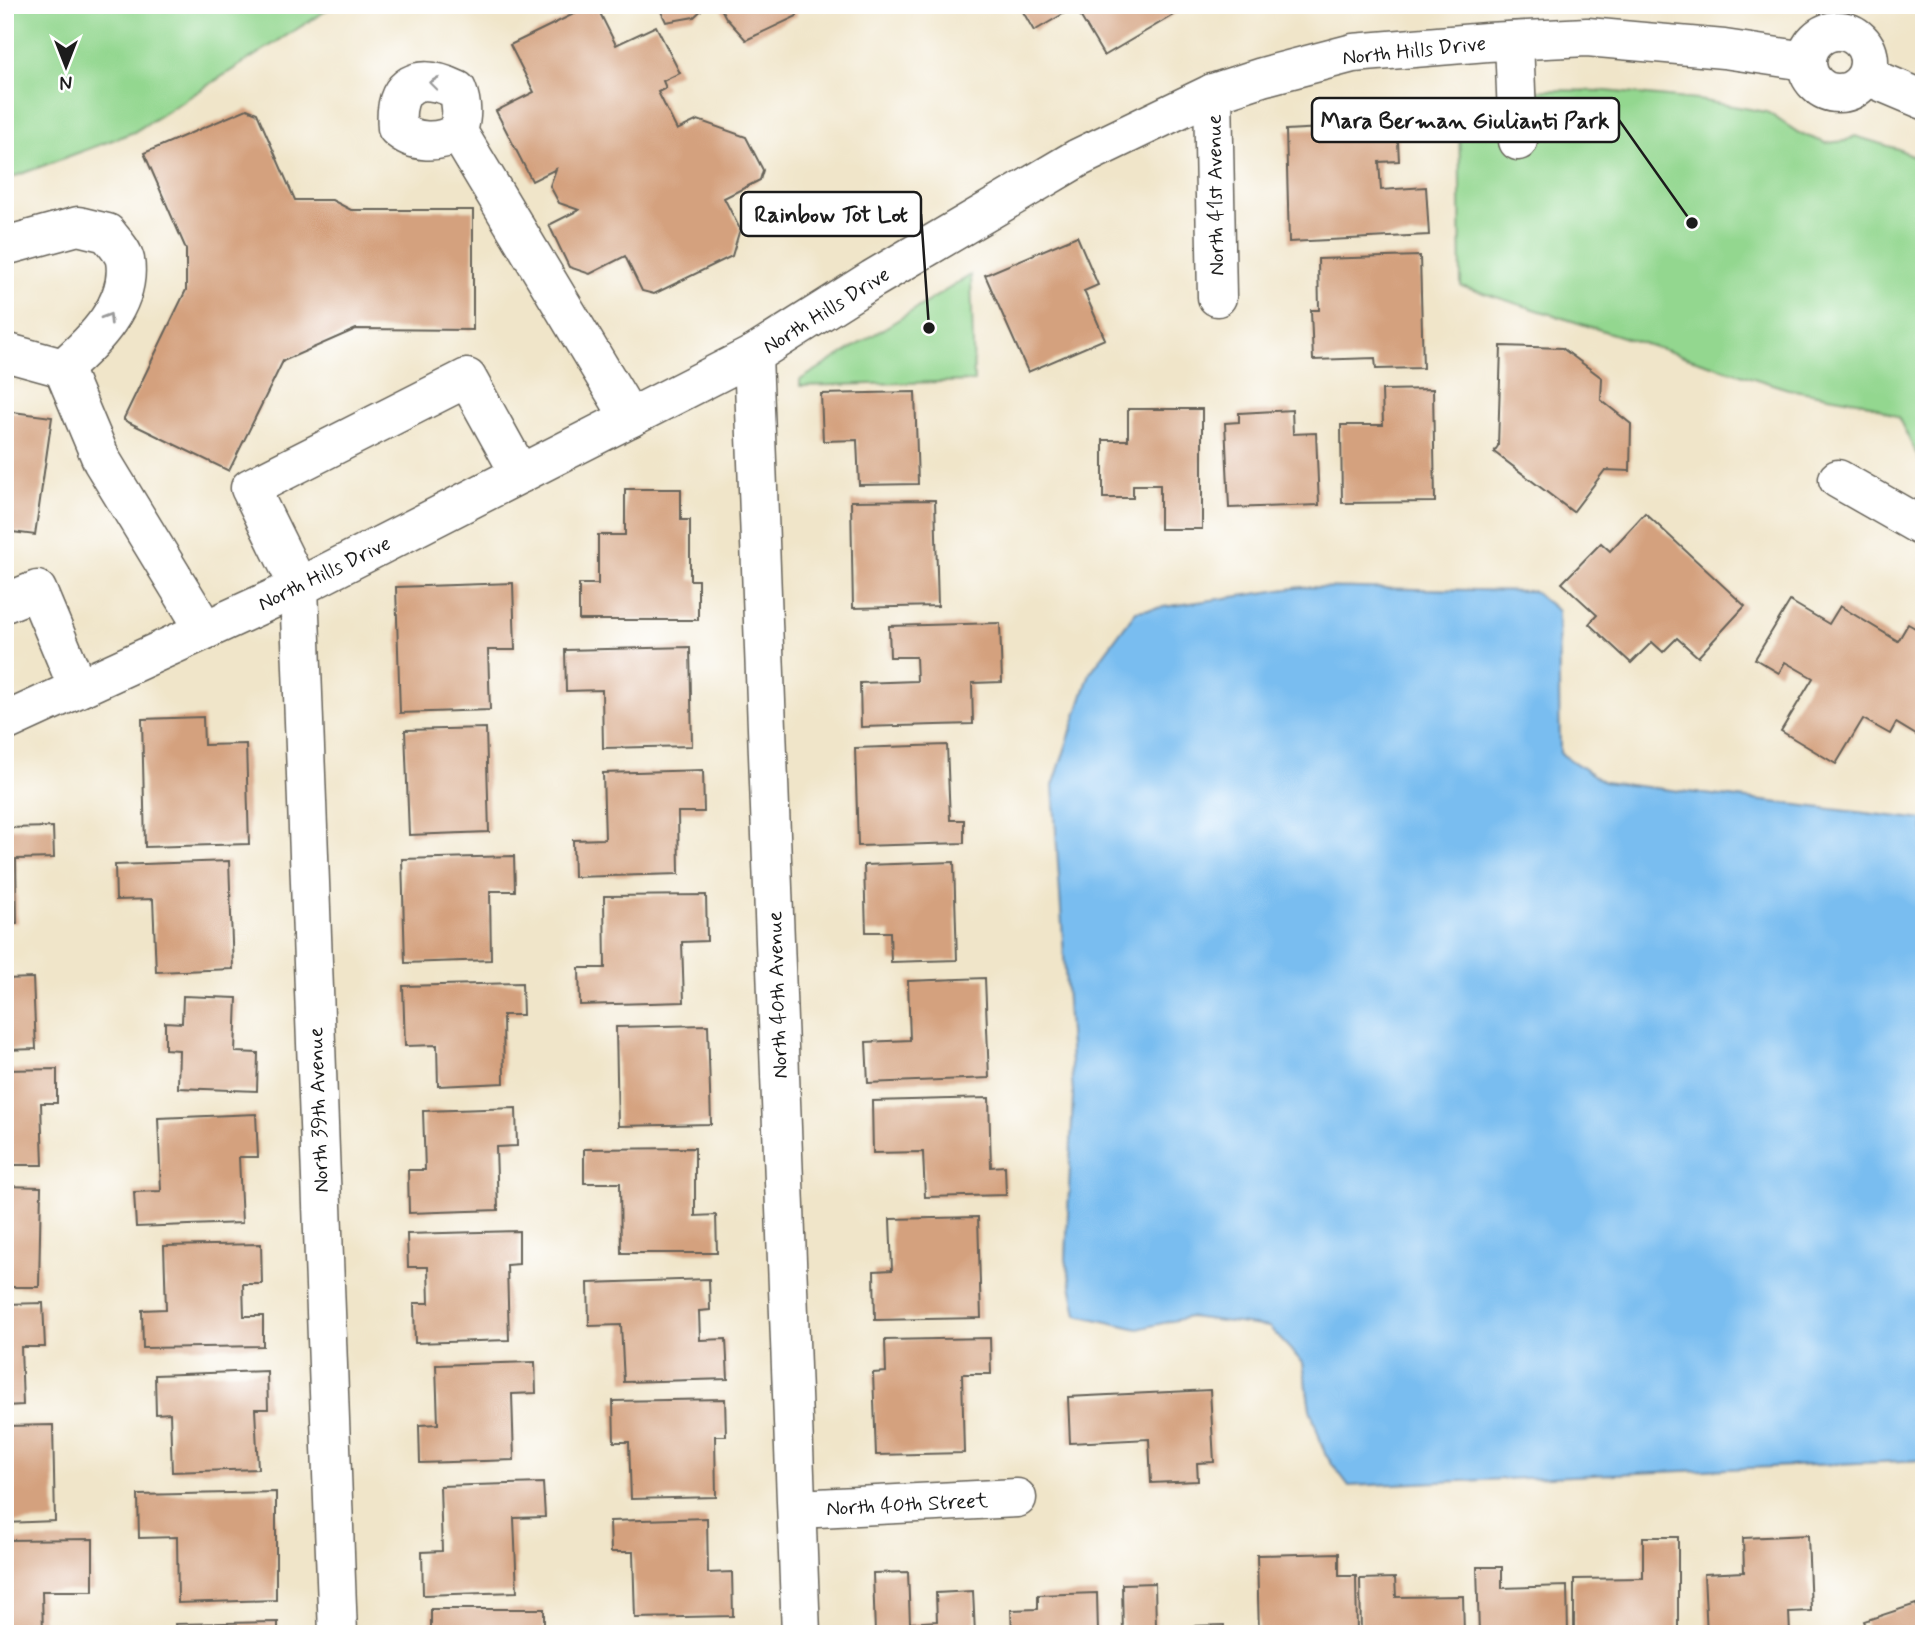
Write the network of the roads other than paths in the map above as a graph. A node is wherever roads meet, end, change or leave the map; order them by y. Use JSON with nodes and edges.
{"nodes":[{"id":1,"x":1838,"y":18,"type":"edge"},
{"id":2,"x":1514,"y":41,"type":"junction"},
{"id":3,"x":1807,"y":61,"type":"junction"},
{"id":4,"x":1867,"y":76,"type":"junction"},
{"id":5,"x":1213,"y":93,"type":"junction"},
{"id":6,"x":1924,"y":100,"type":"edge"},
{"id":7,"x":458,"y":132,"type":"dead end"},
{"id":8,"x":1518,"y":141,"type":"dead end"},
{"id":9,"x":5,"y":246,"type":"edge"},
{"id":10,"x":1217,"y":297,"type":"dead end"},
{"id":11,"x":5,"y":352,"type":"edge"},
{"id":12,"x":753,"y":355,"type":"junction"},
{"id":13,"x":63,"y":368,"type":"junction"},
{"id":14,"x":630,"y":418,"type":"junction"},
{"id":15,"x":520,"y":474,"type":"junction"},
{"id":16,"x":1839,"y":479,"type":"dead end"},
{"id":17,"x":1924,"y":528,"type":"edge"},
{"id":18,"x":299,"y":587,"type":"junction"},
{"id":19,"x":5,"y":603,"type":"edge"},
{"id":20,"x":205,"y":630,"type":"junction"},
{"id":21,"x":78,"y":688,"type":"junction"},
{"id":22,"x":5,"y":722,"type":"edge"},
{"id":23,"x":1017,"y":1498,"type":"dead end"},
{"id":24,"x":797,"y":1509,"type":"junction"},
{"id":25,"x":338,"y":1634,"type":"edge"},
{"id":26,"x":800,"y":1634,"type":"edge"}],
"edges":[{"from":1,"to":3,"type":"street"},
{"from":1,"to":4,"type":"street"},
{"from":2,"to":3,"type":"street","name":"North Hills Drive"},
{"from":2,"to":5,"type":"street","name":"North Hills Drive"},
{"from":2,"to":8,"type":"street"},
{"from":3,"to":4,"type":"street"},
{"from":4,"to":6,"type":"street"},
{"from":5,"to":10,"type":"street","name":"North 41st Avenue"},
{"from":5,"to":12,"type":"street","name":"North Hills Drive"},
{"from":7,"to":14,"type":"street"},
{"from":13,"to":9,"type":"street","one_way":true},
{"from":11,"to":13,"type":"street"},
{"from":12,"to":14,"type":"street","name":"North Hills Drive"},
{"from":12,"to":24,"type":"street","name":"North 40th Avenue"},
{"from":13,"to":20,"type":"street"},
{"from":14,"to":15,"type":"street","name":"North Hills Drive"},
{"from":15,"to":18,"type":"street","name":"North Hills Drive"},
{"from":15,"to":18,"type":"street"},
{"from":16,"to":17,"type":"street"},
{"from":18,"to":20,"type":"street","name":"North Hills Drive"},
{"from":18,"to":25,"type":"street","name":"North 39th Avenue"},
{"from":19,"to":21,"type":"street"},
{"from":20,"to":21,"type":"street","name":"North Hills Drive"},
{"from":21,"to":22,"type":"street","name":"North Hills Drive"},
{"from":23,"to":24,"type":"street","name":"North 40th Street"},
{"from":24,"to":26,"type":"street","name":"North 40th Avenue"}]}
